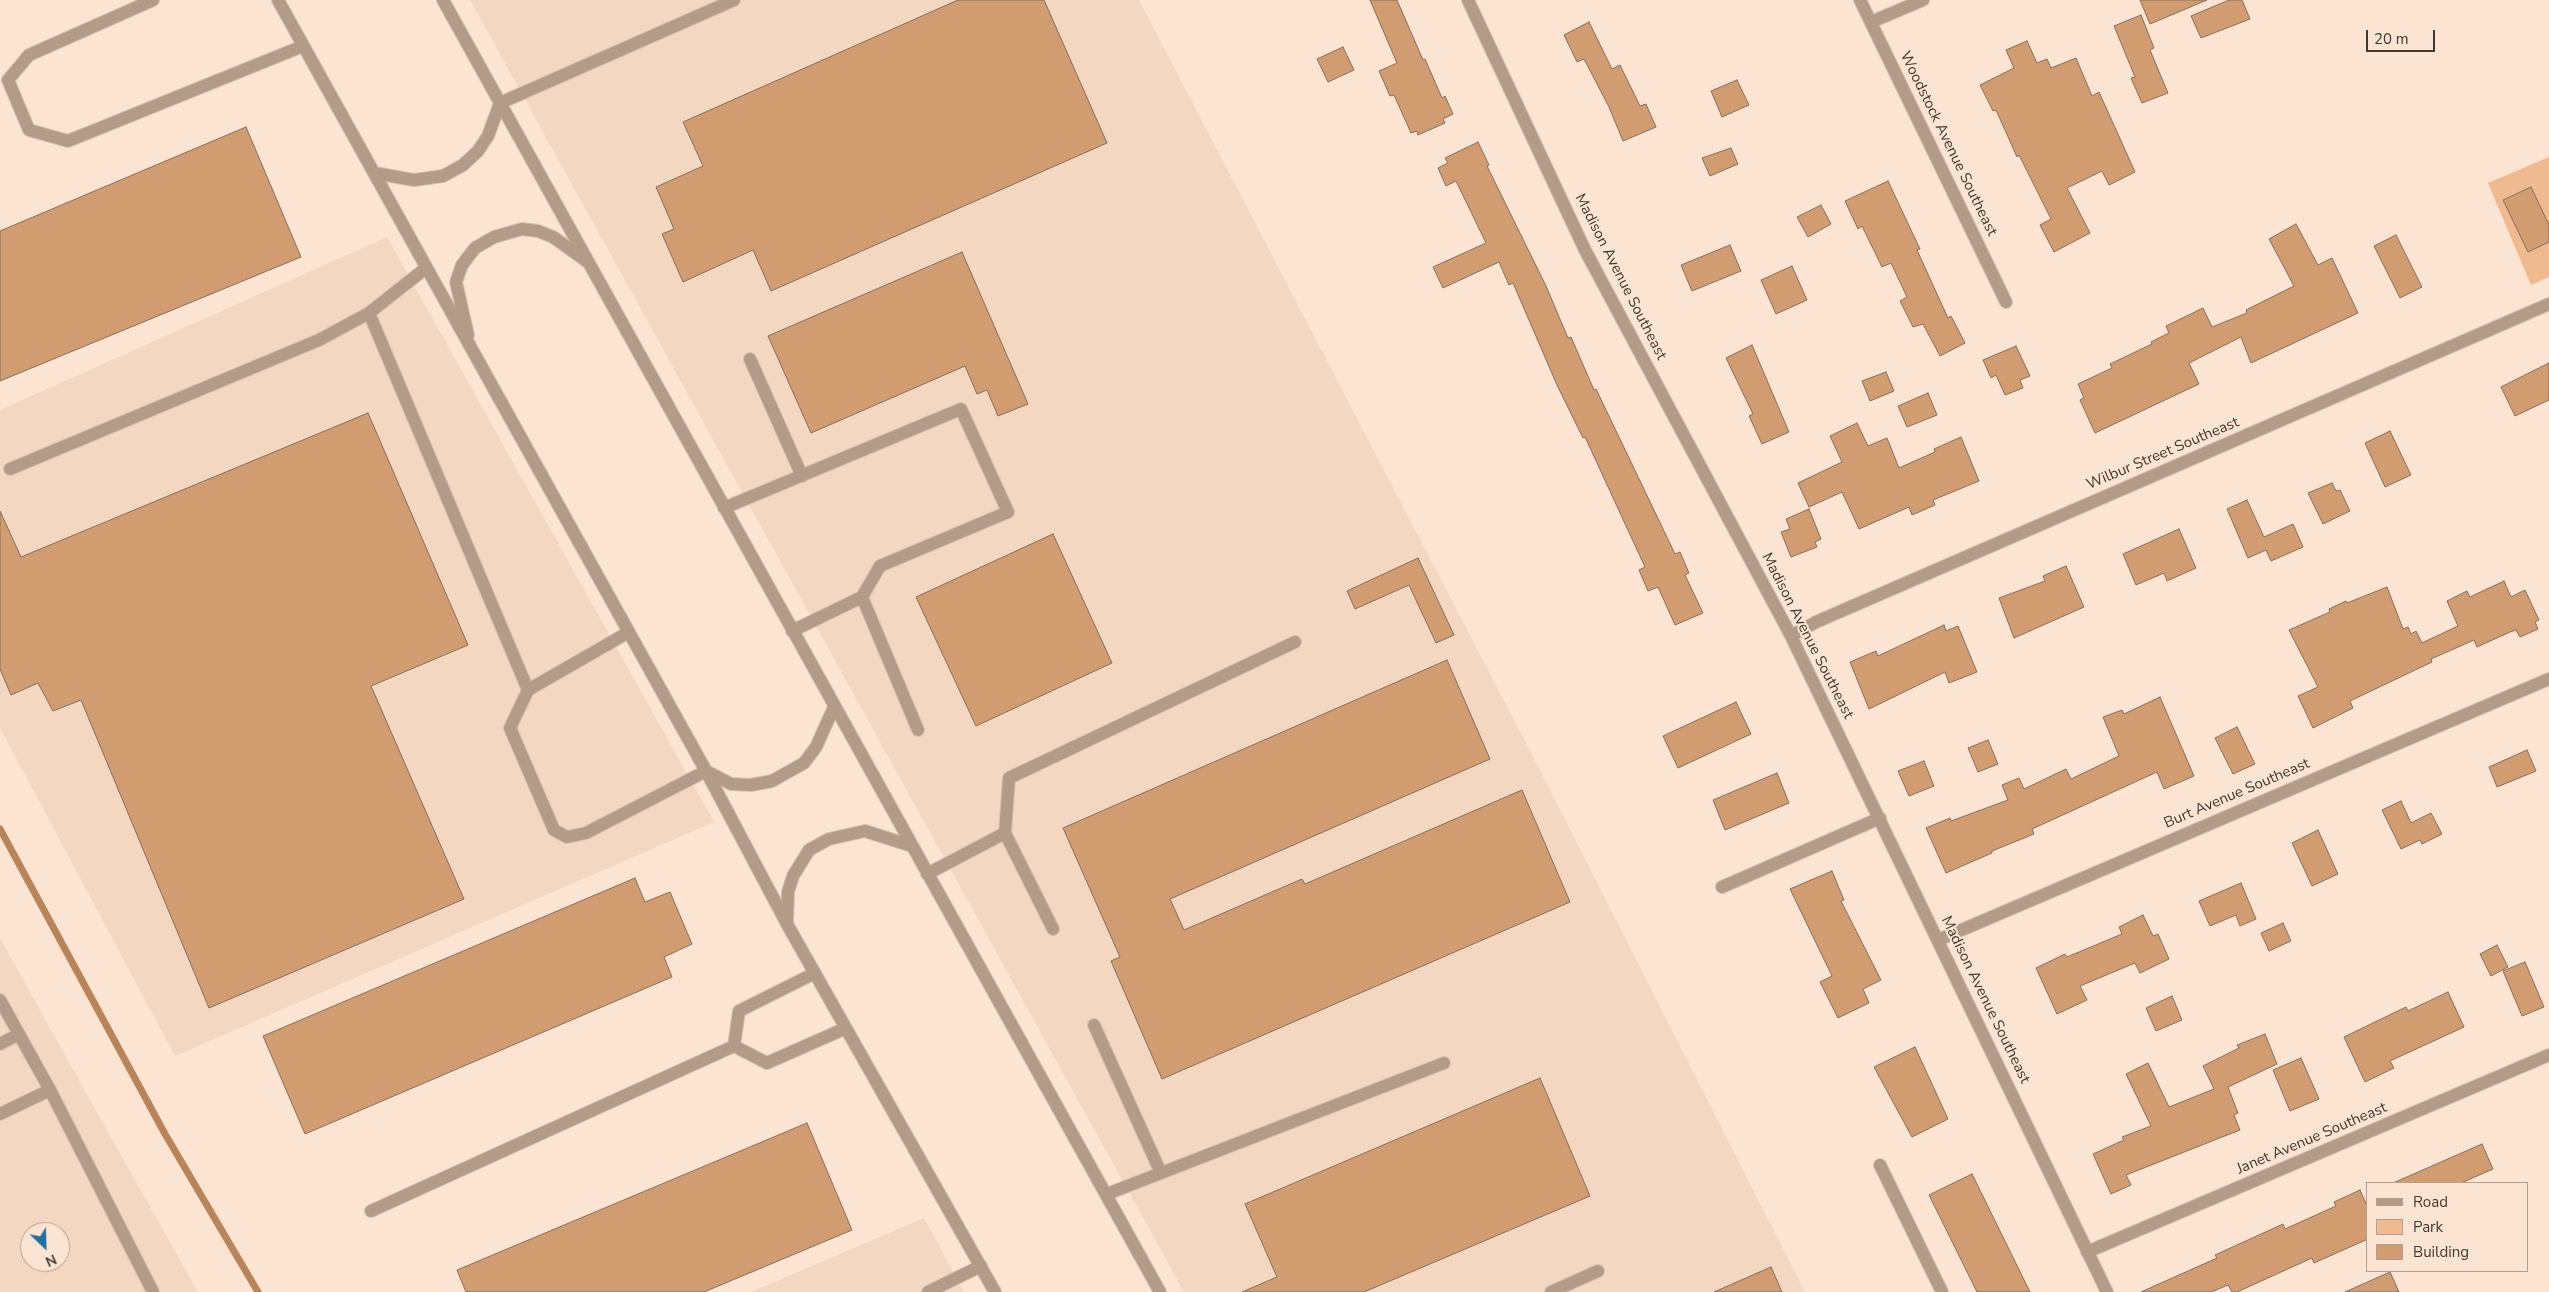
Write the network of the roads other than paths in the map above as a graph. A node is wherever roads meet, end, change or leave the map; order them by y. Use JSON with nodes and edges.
{"nodes":[{"id":1,"x":153,"y":0,"type":"edge"},
{"id":2,"x":278,"y":0,"type":"edge"},
{"id":3,"x":443,"y":0,"type":"edge"},
{"id":4,"x":734,"y":0,"type":"edge"},
{"id":5,"x":1468,"y":0,"type":"edge"},
{"id":6,"x":1860,"y":0,"type":"edge"},
{"id":7,"x":1923,"y":0,"type":"edge"},
{"id":8,"x":1871,"y":22,"type":"junction"},
{"id":9,"x":304,"y":46,"type":"junction"},
{"id":10,"x":500,"y":103,"type":"junction"},
{"id":11,"x":374,"y":172,"type":"junction"},
{"id":12,"x":590,"y":264,"type":"junction"},
{"id":13,"x":426,"y":268,"type":"junction"},
{"id":14,"x":2006,"y":302,"type":"dead end"},
{"id":15,"x":2549,"y":304,"type":"edge"},
{"id":16,"x":369,"y":313,"type":"junction"},
{"id":17,"x":473,"y":354,"type":"junction"},
{"id":18,"x":750,"y":359,"type":"dead end"},
{"id":19,"x":10,"y":469,"type":"dead end"},
{"id":20,"x":802,"y":476,"type":"junction"},
{"id":21,"x":724,"y":508,"type":"junction"},
{"id":22,"x":862,"y":597,"type":"junction"},
{"id":23,"x":792,"y":631,"type":"junction"},
{"id":24,"x":629,"y":632,"type":"junction"},
{"id":25,"x":1791,"y":636,"type":"junction"},
{"id":26,"x":1295,"y":642,"type":"dead end"},
{"id":27,"x":2549,"y":678,"type":"edge"},
{"id":28,"x":528,"y":690,"type":"junction"},
{"id":29,"x":834,"y":707,"type":"junction"},
{"id":30,"x":918,"y":730,"type":"dead end"},
{"id":31,"x":706,"y":771,"type":"junction"},
{"id":32,"x":1880,"y":818,"type":"junction"},
{"id":33,"x":1004,"y":833,"type":"junction"},
{"id":34,"x":912,"y":846,"type":"junction"},
{"id":35,"x":927,"y":874,"type":"junction"},
{"id":36,"x":1722,"y":887,"type":"dead end"},
{"id":37,"x":787,"y":924,"type":"junction"},
{"id":38,"x":1053,"y":928,"type":"dead end"},
{"id":39,"x":1938,"y":940,"type":"junction"},
{"id":40,"x":815,"y":973,"type":"junction"},
{"id":41,"x":0,"y":1000,"type":"edge"},
{"id":42,"x":1094,"y":1025,"type":"dead end"},
{"id":43,"x":846,"y":1028,"type":"junction"},
{"id":44,"x":19,"y":1034,"type":"junction"},
{"id":45,"x":0,"y":1044,"type":"edge"},
{"id":46,"x":734,"y":1046,"type":"junction"},
{"id":47,"x":2549,"y":1055,"type":"edge"},
{"id":48,"x":1444,"y":1063,"type":"dead end"},
{"id":49,"x":50,"y":1090,"type":"junction"},
{"id":50,"x":0,"y":1114,"type":"edge"},
{"id":51,"x":1880,"y":1165,"type":"dead end"},
{"id":52,"x":1162,"y":1173,"type":"junction"},
{"id":53,"x":1107,"y":1194,"type":"junction"},
{"id":54,"x":371,"y":1211,"type":"dead end"},
{"id":55,"x":2087,"y":1252,"type":"junction"},
{"id":56,"x":981,"y":1266,"type":"junction"},
{"id":57,"x":1598,"y":1271,"type":"dead end"},
{"id":58,"x":1159,"y":1291,"type":"edge"},
{"id":59,"x":153,"y":1292,"type":"edge"},
{"id":60,"x":928,"y":1292,"type":"edge"},
{"id":61,"x":995,"y":1292,"type":"edge"},
{"id":62,"x":1551,"y":1292,"type":"edge"},
{"id":63,"x":1942,"y":1292,"type":"edge"},
{"id":64,"x":2107,"y":1292,"type":"edge"}],
"edges":[{"from":1,"to":9,"type":"street"},
{"from":2,"to":9,"type":"street"},
{"from":3,"to":10,"type":"street"},
{"from":4,"to":10,"type":"street"},
{"from":5,"to":25,"type":"street","name":"Madison Avenue Southeast"},
{"from":6,"to":8,"type":"street","name":"Woodstock Avenue Southeast"},
{"from":7,"to":8,"type":"street"},
{"from":8,"to":14,"type":"street","name":"Woodstock Avenue Southeast"},
{"from":9,"to":11,"type":"street"},
{"from":10,"to":11,"type":"street"},
{"from":10,"to":12,"type":"street"},
{"from":11,"to":13,"type":"street"},
{"from":12,"to":17,"type":"street"},
{"from":12,"to":21,"type":"street"},
{"from":13,"to":16,"type":"street"},
{"from":13,"to":17,"type":"street"},
{"from":15,"to":25,"type":"street","name":"Wilbur Street Southeast"},
{"from":16,"to":19,"type":"street"},
{"from":16,"to":28,"type":"street"},
{"from":17,"to":24,"type":"street"},
{"from":18,"to":20,"type":"street"},
{"from":20,"to":21,"type":"street"},
{"from":20,"to":22,"type":"street"},
{"from":21,"to":23,"type":"street"},
{"from":22,"to":23,"type":"street"},
{"from":22,"to":30,"type":"street"},
{"from":23,"to":29,"type":"street"},
{"from":24,"to":28,"type":"street"},
{"from":24,"to":31,"type":"street"},
{"from":25,"to":32,"type":"street","name":"Madison Avenue Southeast"},
{"from":26,"to":33,"type":"street"},
{"from":27,"to":39,"type":"street","name":"Burt Avenue Southeast"},
{"from":28,"to":31,"type":"street"},
{"from":29,"to":31,"type":"street"},
{"from":29,"to":34,"type":"street"},
{"from":31,"to":37,"type":"street"},
{"from":32,"to":36,"type":"street"},
{"from":32,"to":39,"type":"street","name":"Madison Avenue Southeast"},
{"from":33,"to":35,"type":"street"},
{"from":33,"to":38,"type":"street"},
{"from":34,"to":35,"type":"street"},
{"from":34,"to":37,"type":"street"},
{"from":35,"to":53,"type":"street"},
{"from":37,"to":40,"type":"street"},
{"from":39,"to":55,"type":"street","name":"Madison Avenue Southeast"},
{"from":40,"to":43,"type":"street"},
{"from":40,"to":46,"type":"street"},
{"from":41,"to":44,"type":"street"},
{"from":42,"to":52,"type":"street"},
{"from":43,"to":46,"type":"street"},
{"from":43,"to":56,"type":"street"},
{"from":44,"to":45,"type":"street"},
{"from":44,"to":49,"type":"street"},
{"from":46,"to":54,"type":"street"},
{"from":47,"to":55,"type":"street","name":"Janet Avenue Southeast"},
{"from":48,"to":52,"type":"street"},
{"from":49,"to":50,"type":"street"},
{"from":49,"to":59,"type":"street"},
{"from":51,"to":63,"type":"street"},
{"from":52,"to":53,"type":"street"},
{"from":53,"to":58,"type":"street"},
{"from":55,"to":64,"type":"street","name":"Madison Avenue Southeast"},
{"from":56,"to":60,"type":"street"},
{"from":56,"to":61,"type":"street"},
{"from":57,"to":62,"type":"street"}]}
